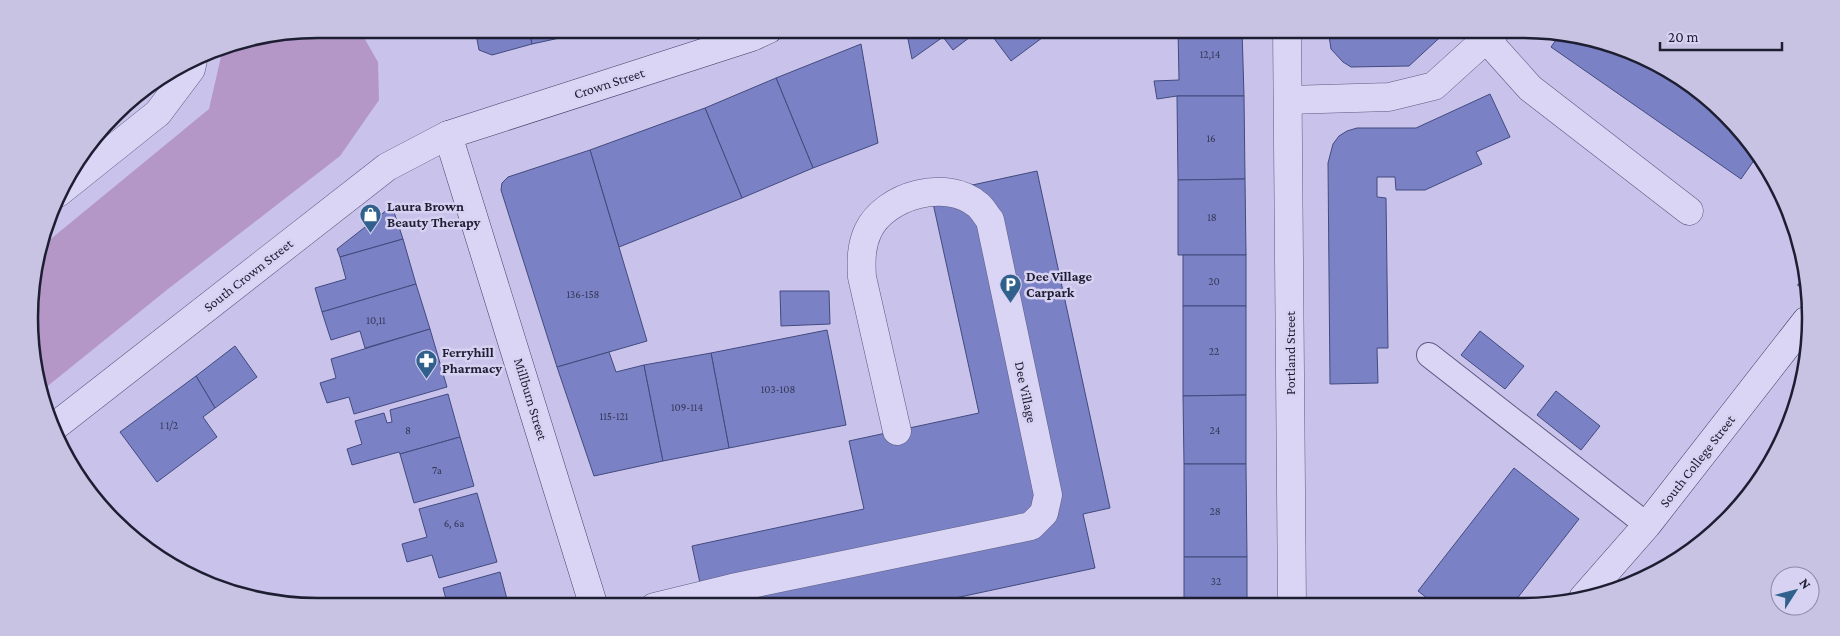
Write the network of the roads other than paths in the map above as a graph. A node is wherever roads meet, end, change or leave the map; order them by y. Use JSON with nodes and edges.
{"nodes":[{"id":1,"x":749,"y":38,"type":"edge"},
{"id":2,"x":1287,"y":38,"type":"edge"},
{"id":3,"x":1488,"y":38,"type":"edge"},
{"id":4,"x":1495,"y":38,"type":"edge"},
{"id":5,"x":191,"y":68,"type":"edge"},
{"id":6,"x":1288,"y":100,"type":"junction"},
{"id":7,"x":448,"y":135,"type":"junction"},
{"id":8,"x":74,"y":181,"type":"edge"},
{"id":9,"x":1689,"y":211,"type":"dead end"},
{"id":10,"x":1802,"y":326,"type":"edge"},
{"id":11,"x":1429,"y":355,"type":"dead end"},
{"id":12,"x":58,"y":424,"type":"edge"},
{"id":13,"x":896,"y":431,"type":"dead end"},
{"id":14,"x":1647,"y":525,"type":"junction"},
{"id":15,"x":1591,"y":590,"type":"edge"},
{"id":16,"x":591,"y":598,"type":"edge"},
{"id":17,"x":691,"y":598,"type":"edge"},
{"id":18,"x":1292,"y":598,"type":"edge"}],
"edges":[{"from":1,"to":7,"type":"street","name":"Crown Street"},
{"from":2,"to":6,"type":"street","name":"Portland Street"},
{"from":3,"to":6,"type":"street"},
{"from":4,"to":9,"type":"street"},
{"from":5,"to":8,"type":"street"},
{"from":6,"to":18,"type":"street","name":"Portland Street"},
{"from":7,"to":12,"type":"street","name":"South Crown Street"},
{"from":7,"to":16,"type":"street","name":"Millburn Street"},
{"from":10,"to":14,"type":"street","name":"South College Street"},
{"from":11,"to":14,"type":"lane"},
{"from":13,"to":17,"type":"street","name":"Dee Village"},
{"from":14,"to":15,"type":"street","name":"South College Street"}]}
